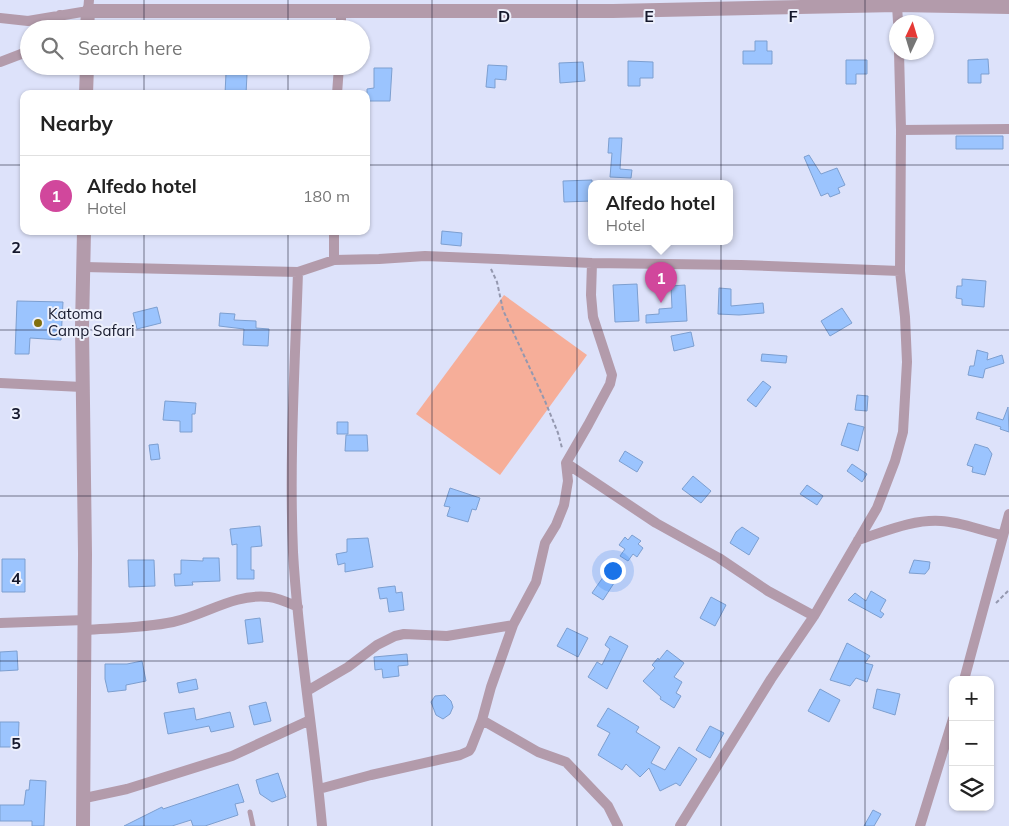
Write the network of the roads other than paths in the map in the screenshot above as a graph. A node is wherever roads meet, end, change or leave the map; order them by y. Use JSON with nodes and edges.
{"nodes":[{"id":1,"x":983,"y":3,"type":"edge"},
{"id":2,"x":722,"y":5,"type":"edge"},
{"id":3,"x":897,"y":5,"type":"junction"},
{"id":4,"x":88,"y":6,"type":"edge"},
{"id":5,"x":1009,"y":7,"type":"edge"},
{"id":6,"x":341,"y":12,"type":"junction"},
{"id":7,"x":60,"y":15,"type":"junction"},
{"id":8,"x":898,"y":15,"type":"edge"},
{"id":9,"x":0,"y":18,"type":"edge"},
{"id":10,"x":20,"y":20,"type":"edge"},
{"id":11,"x":33,"y":20,"type":"edge"},
{"id":12,"x":57,"y":20,"type":"edge"},
{"id":13,"x":87,"y":20,"type":"edge"},
{"id":14,"x":341,"y":20,"type":"edge"},
{"id":15,"x":20,"y":54,"type":"edge"},
{"id":16,"x":899,"y":60,"type":"edge"},
{"id":17,"x":0,"y":62,"type":"edge"},
{"id":18,"x":87,"y":75,"type":"edge"},
{"id":19,"x":338,"y":75,"type":"edge"},
{"id":20,"x":86,"y":90,"type":"edge"},
{"id":21,"x":337,"y":90,"type":"edge"},
{"id":22,"x":1009,"y":129,"type":"edge"},
{"id":23,"x":901,"y":130,"type":"junction"},
{"id":24,"x":84,"y":235,"type":"edge"},
{"id":25,"x":334,"y":235,"type":"edge"},
{"id":26,"x":334,"y":260,"type":"junction"},
{"id":27,"x":592,"y":263,"type":"junction"},
{"id":28,"x":84,"y":267,"type":"junction"},
{"id":29,"x":900,"y":271,"type":"junction"},
{"id":30,"x":298,"y":272,"type":"junction"},
{"id":31,"x":0,"y":383,"type":"edge"},
{"id":32,"x":82,"y":387,"type":"junction"},
{"id":33,"x":566,"y":463,"type":"junction"},
{"id":34,"x":1009,"y":514,"type":"edge"},
{"id":35,"x":1002,"y":535,"type":"junction"},
{"id":36,"x":858,"y":540,"type":"junction"},
{"id":37,"x":298,"y":607,"type":"junction"},
{"id":38,"x":814,"y":616,"type":"junction"},
{"id":39,"x":0,"y":623,"type":"edge"},
{"id":40,"x":85,"y":625,"type":"junction"},
{"id":41,"x":513,"y":625,"type":"junction"},
{"id":42,"x":965,"y":676,"type":"edge"},
{"id":43,"x":307,"y":691,"type":"junction"},
{"id":44,"x":310,"y":720,"type":"junction"},
{"id":45,"x":482,"y":720,"type":"junction"},
{"id":46,"x":952,"y":721,"type":"edge"},
{"id":47,"x":319,"y":789,"type":"junction"},
{"id":48,"x":84,"y":798,"type":"junction"},
{"id":49,"x":250,"y":812,"type":"dead end"},
{"id":50,"x":83,"y":826,"type":"edge"},
{"id":51,"x":253,"y":826,"type":"edge"},
{"id":52,"x":322,"y":826,"type":"edge"},
{"id":53,"x":618,"y":826,"type":"edge"},
{"id":54,"x":680,"y":826,"type":"edge"},
{"id":55,"x":920,"y":826,"type":"edge"}],
"edges":[{"from":1,"to":3,"type":"street"},
{"from":1,"to":5,"type":"street"},
{"from":2,"to":3,"type":"street"},
{"from":2,"to":6,"type":"street"},
{"from":3,"to":8,"type":"street"},
{"from":4,"to":6,"type":"street"},
{"from":4,"to":7,"type":"street"},
{"from":4,"to":13,"type":"street"},
{"from":6,"to":14,"type":"street"},
{"from":7,"to":11,"type":"street"},
{"from":7,"to":12,"type":"street"},
{"from":9,"to":10,"type":"street"},
{"from":15,"to":17,"type":"street"},
{"from":16,"to":23,"type":"street"},
{"from":18,"to":20,"type":"street"},
{"from":19,"to":21,"type":"street"},
{"from":22,"to":23,"type":"street"},
{"from":23,"to":29,"type":"street"},
{"from":24,"to":28,"type":"street"},
{"from":25,"to":26,"type":"street"},
{"from":26,"to":27,"type":"street"},
{"from":26,"to":30,"type":"street"},
{"from":27,"to":29,"type":"street"},
{"from":27,"to":33,"type":"street"},
{"from":28,"to":30,"type":"street"},
{"from":28,"to":32,"type":"street"},
{"from":29,"to":36,"type":"street"},
{"from":30,"to":37,"type":"street"},
{"from":31,"to":32,"type":"street"},
{"from":32,"to":40,"type":"street"},
{"from":33,"to":38,"type":"street"},
{"from":33,"to":41,"type":"street"},
{"from":34,"to":35,"type":"street"},
{"from":35,"to":36,"type":"street"},
{"from":35,"to":42,"type":"street"},
{"from":36,"to":38,"type":"street"},
{"from":37,"to":40,"type":"street"},
{"from":37,"to":43,"type":"street"},
{"from":38,"to":54,"type":"street"},
{"from":39,"to":40,"type":"street"},
{"from":40,"to":48,"type":"street"},
{"from":41,"to":43,"type":"street"},
{"from":41,"to":45,"type":"street"},
{"from":43,"to":44,"type":"street"},
{"from":44,"to":47,"type":"street"},
{"from":44,"to":48,"type":"street"},
{"from":45,"to":47,"type":"street"},
{"from":45,"to":53,"type":"street"},
{"from":46,"to":55,"type":"street"},
{"from":47,"to":52,"type":"street"},
{"from":48,"to":50,"type":"street"},
{"from":49,"to":51,"type":"lane"}]}
